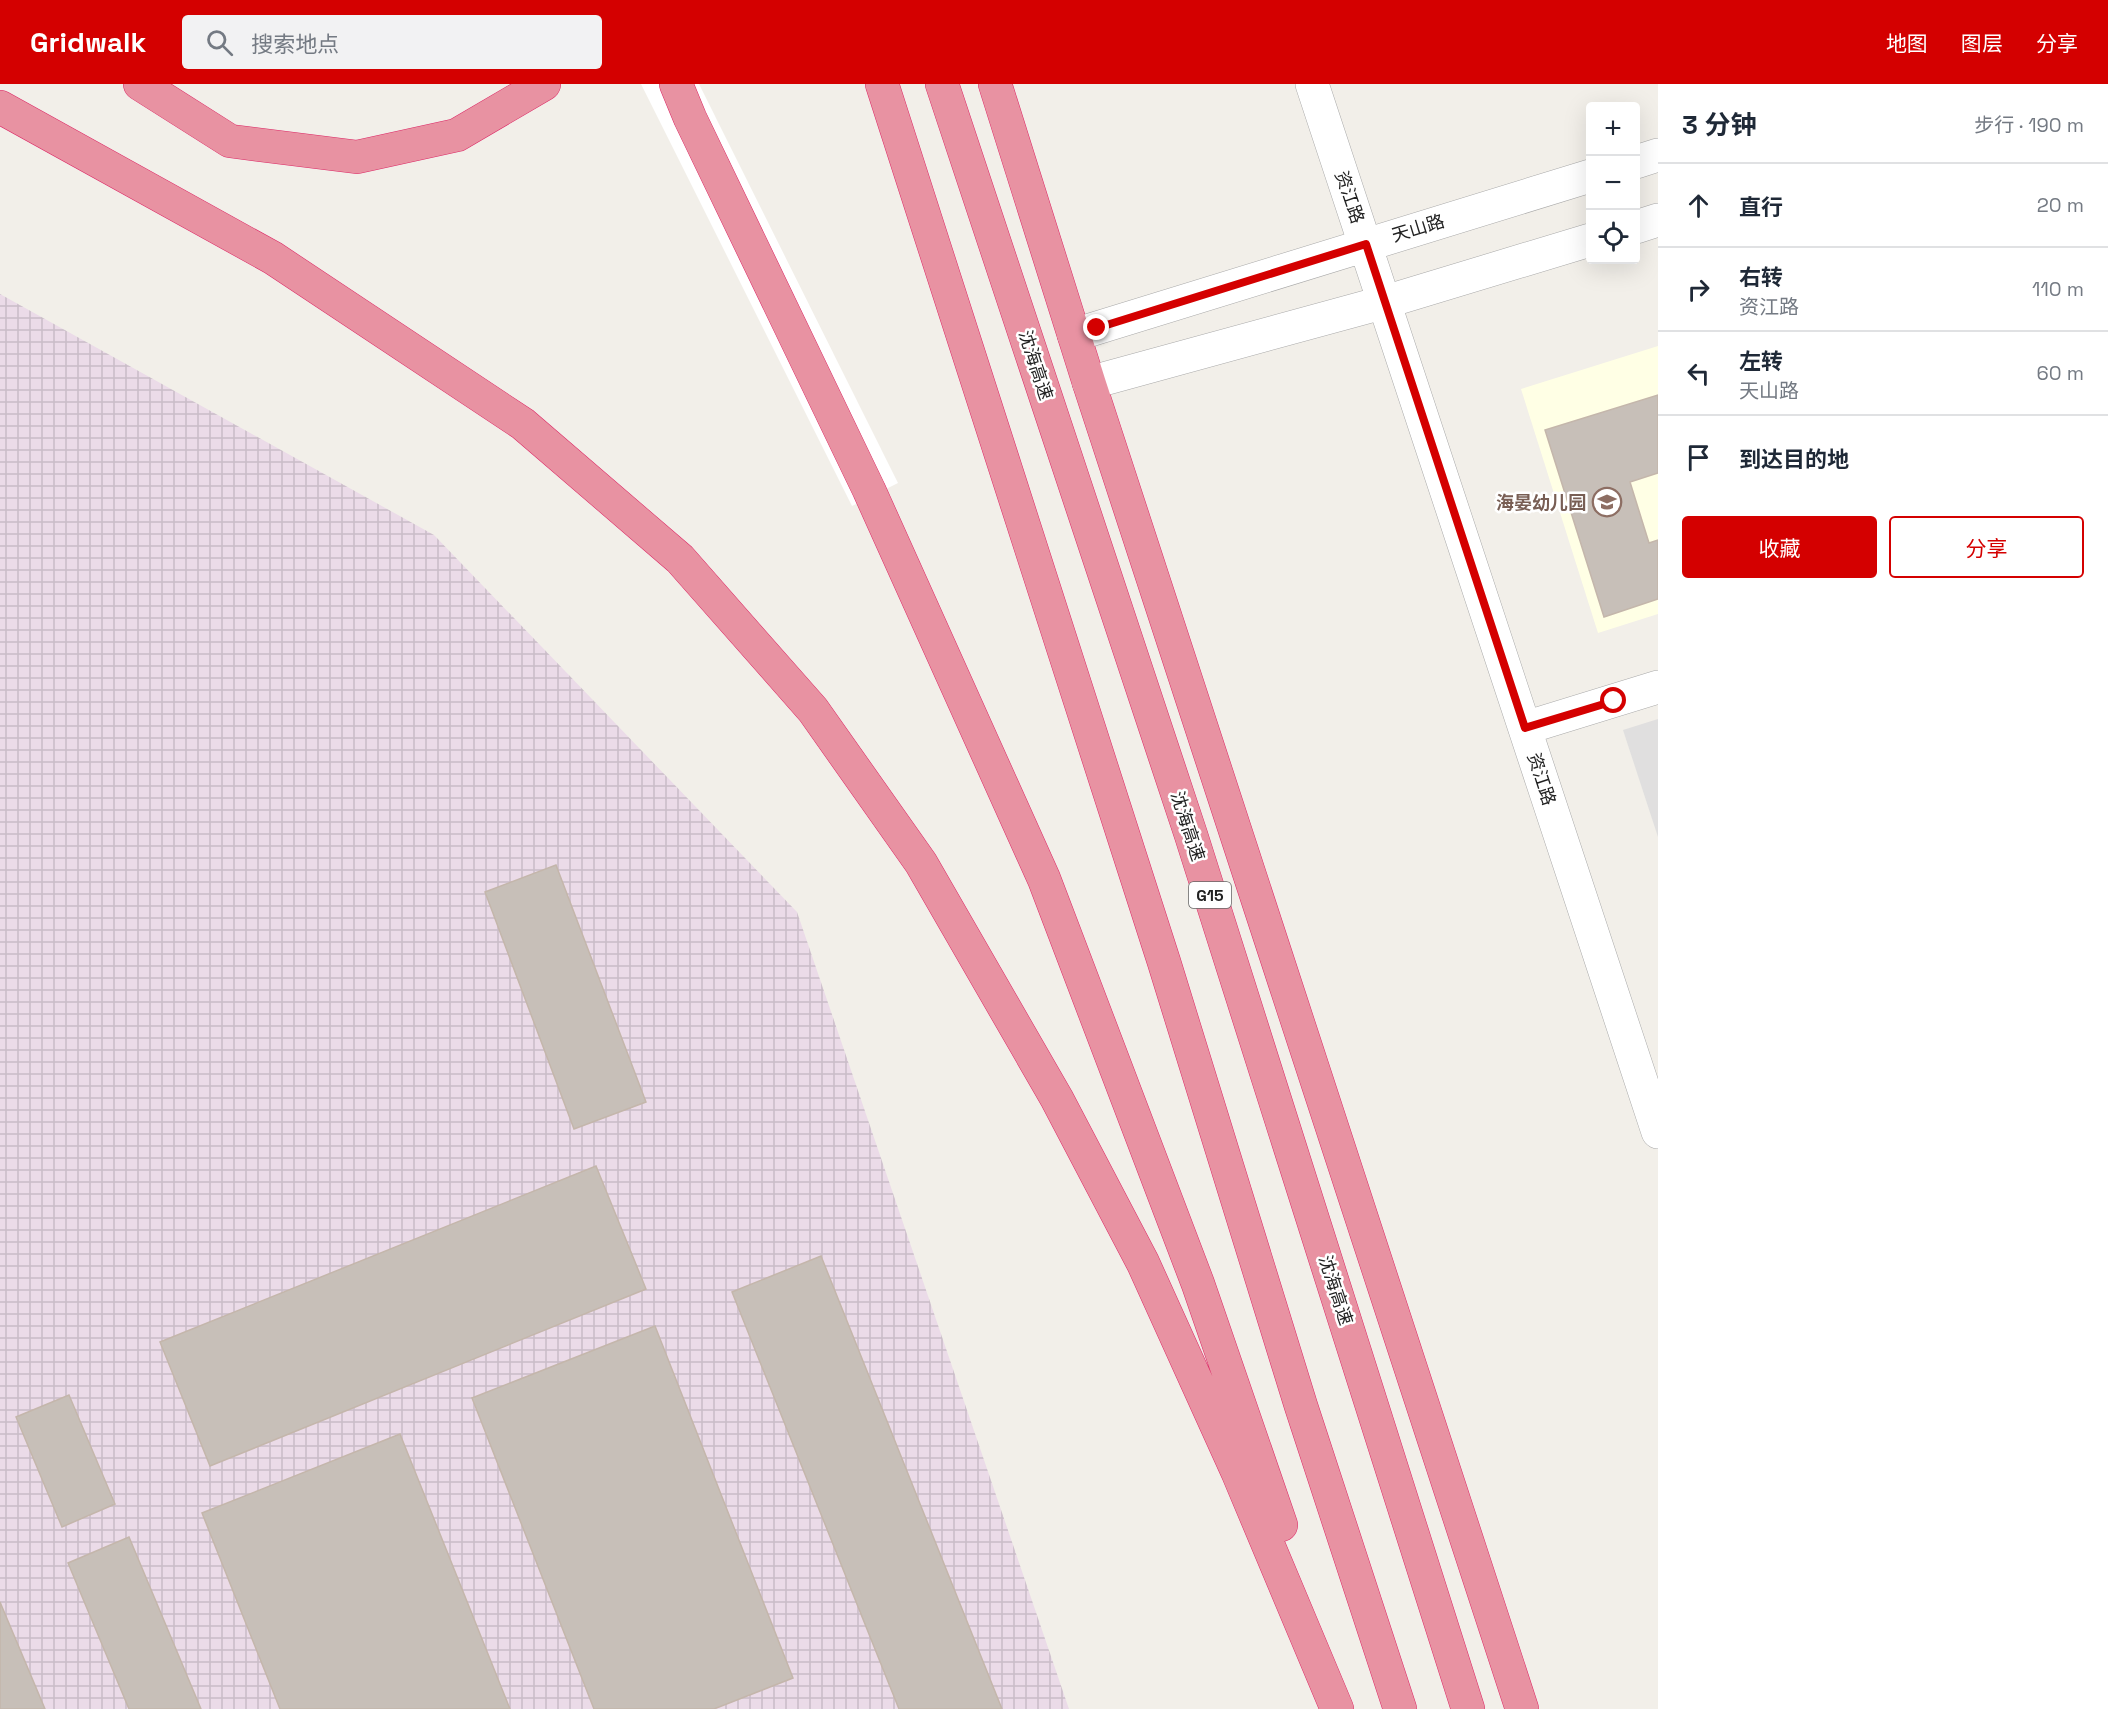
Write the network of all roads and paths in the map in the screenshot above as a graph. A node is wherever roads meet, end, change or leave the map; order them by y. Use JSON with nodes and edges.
{"nodes":[{"id":1,"x":140,"y":84,"type":"edge"},
{"id":2,"x":544,"y":84,"type":"edge"},
{"id":3,"x":676,"y":84,"type":"edge"},
{"id":4,"x":882,"y":84,"type":"edge"},
{"id":5,"x":942,"y":84,"type":"edge"},
{"id":6,"x":995,"y":84,"type":"edge"},
{"id":7,"x":1312,"y":84,"type":"edge"},
{"id":8,"x":0,"y":108,"type":"edge"},
{"id":9,"x":1658,"y":155,"type":"edge"},
{"id":10,"x":1640,"y":160,"type":"edge"},
{"id":11,"x":1586,"y":177,"type":"edge"},
{"id":12,"x":1658,"y":220,"type":"edge"},
{"id":13,"x":1640,"y":225,"type":"edge"},
{"id":14,"x":1586,"y":241,"type":"edge"},
{"id":15,"x":1366,"y":244,"type":"junction"},
{"id":16,"x":1385,"y":302,"type":"junction"},
{"id":17,"x":1074,"y":335,"type":"junction"},
{"id":18,"x":1089,"y":383,"type":"junction"},
{"id":19,"x":1658,"y":687,"type":"edge"},
{"id":20,"x":1525,"y":728,"type":"junction"},
{"id":21,"x":1658,"y":1132,"type":"edge"},
{"id":22,"x":1337,"y":1709,"type":"edge"},
{"id":23,"x":1343,"y":1709,"type":"edge"},
{"id":24,"x":1400,"y":1709,"type":"edge"},
{"id":25,"x":1468,"y":1709,"type":"edge"},
{"id":26,"x":1522,"y":1709,"type":"edge"}],
"edges":[{"from":1,"to":2,"type":"highway"},
{"from":3,"to":23,"type":"highway"},
{"from":4,"to":24,"type":"highway"},
{"from":5,"to":25,"type":"highway","name":"沈海高速","number":"G15"},
{"from":6,"to":17,"type":"highway"},
{"from":7,"to":15,"type":"street","name":"资江路"},
{"from":8,"to":22,"type":"highway"},
{"from":9,"to":10,"type":"street"},
{"from":11,"to":15,"type":"street","name":"天山路"},
{"from":12,"to":13,"type":"street"},
{"from":14,"to":16,"type":"street"},
{"from":15,"to":16,"type":"street","name":"资江路"},
{"from":15,"to":17,"type":"street","name":"天山路"},
{"from":16,"to":18,"type":"street"},
{"from":16,"to":20,"type":"street","name":"资江路"},
{"from":17,"to":18,"type":"highway"},
{"from":18,"to":26,"type":"highway"},
{"from":19,"to":20,"type":"street"},
{"from":20,"to":21,"type":"street","name":"资江路"}]}
